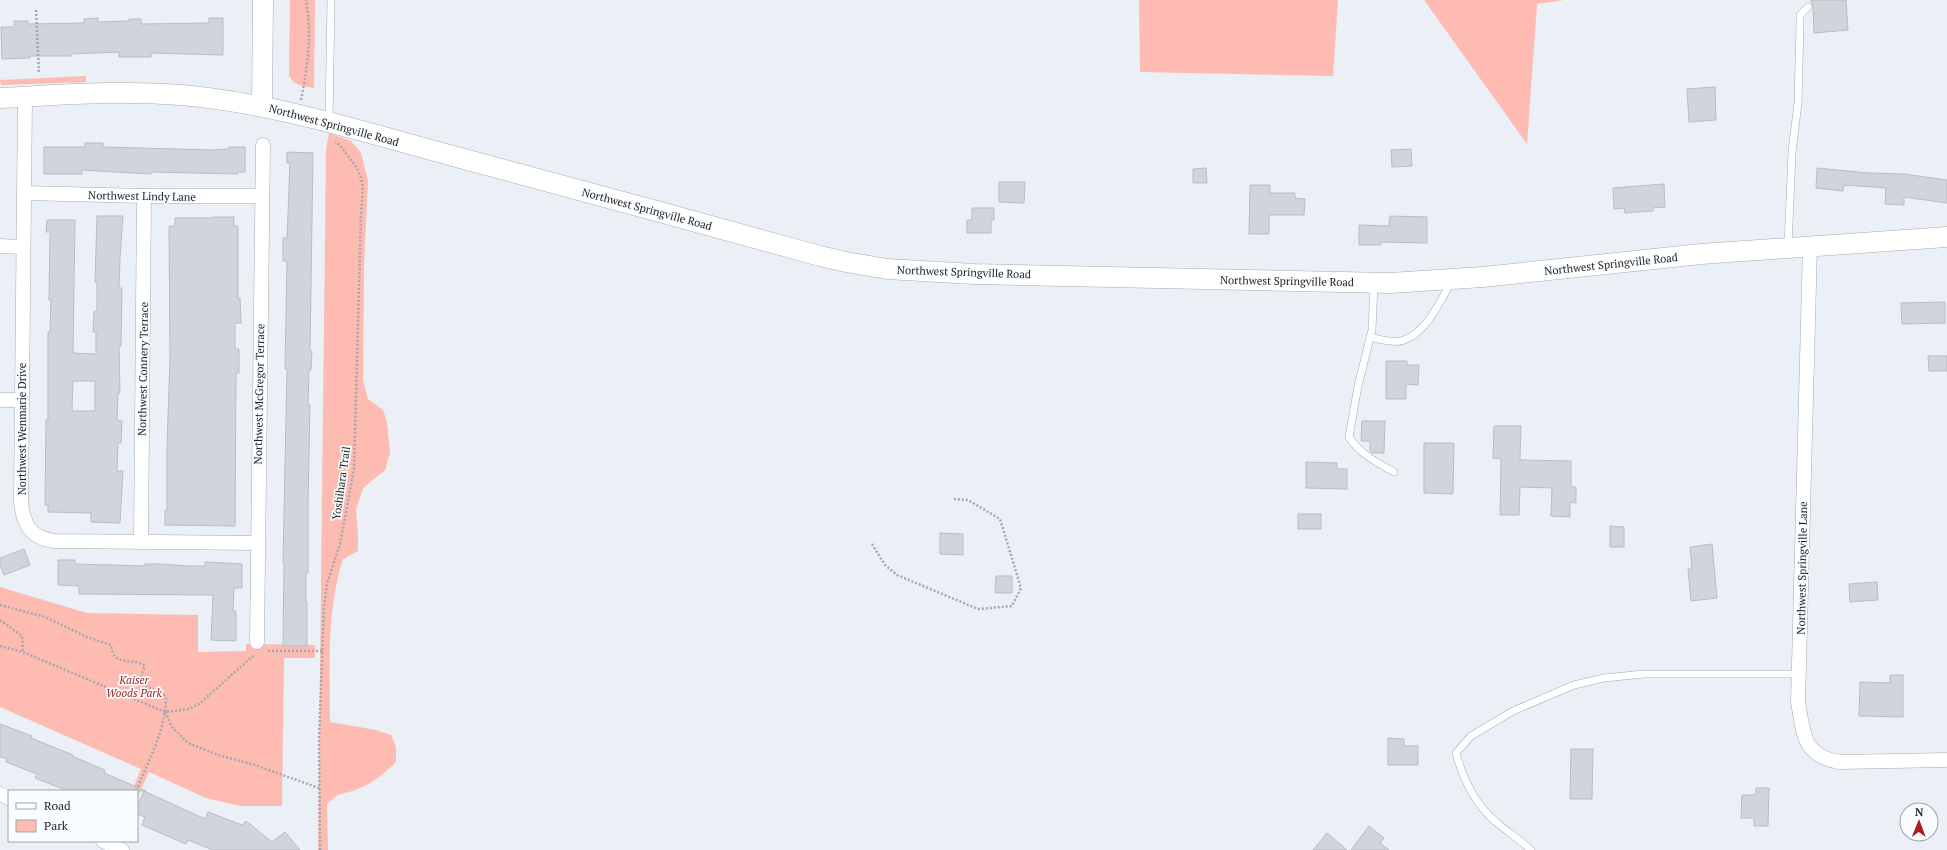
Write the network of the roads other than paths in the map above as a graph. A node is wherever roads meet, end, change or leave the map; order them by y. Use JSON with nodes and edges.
{"nodes":[{"id":1,"x":264,"y":0,"type":"edge"},
{"id":2,"x":331,"y":0,"type":"edge"},
{"id":3,"x":1808,"y":7,"type":"dead end"},
{"id":4,"x":25,"y":97,"type":"junction"},
{"id":5,"x":0,"y":98,"type":"edge"},
{"id":6,"x":262,"y":106,"type":"junction"},
{"id":7,"x":330,"y":132,"type":"junction"},
{"id":8,"x":263,"y":145,"type":"dead end"},
{"id":9,"x":24,"y":193,"type":"junction"},
{"id":10,"x":144,"y":196,"type":"junction"},
{"id":11,"x":261,"y":196,"type":"junction"},
{"id":12,"x":1947,"y":237,"type":"edge"},
{"id":13,"x":0,"y":246,"type":"edge"},
{"id":14,"x":1810,"y":246,"type":"junction"},
{"id":15,"x":23,"y":247,"type":"junction"},
{"id":16,"x":1788,"y":247,"type":"junction"},
{"id":17,"x":1453,"y":280,"type":"junction"},
{"id":18,"x":1374,"y":283,"type":"junction"},
{"id":19,"x":1370,"y":337,"type":"junction"},
{"id":20,"x":0,"y":400,"type":"edge"},
{"id":21,"x":21,"y":400,"type":"junction"},
{"id":22,"x":1394,"y":472,"type":"dead end"},
{"id":23,"x":141,"y":542,"type":"junction"},
{"id":24,"x":257,"y":543,"type":"junction"},
{"id":25,"x":259,"y":648,"type":"road end"},
{"id":26,"x":1799,"y":674,"type":"junction"},
{"id":27,"x":1947,"y":760,"type":"edge"},
{"id":28,"x":1531,"y":850,"type":"edge"}],
"edges":[{"from":1,"to":6,"type":"street"},
{"from":2,"to":7,"type":"lane"},
{"from":3,"to":16,"type":"lane"},
{"from":4,"to":5,"type":"street","name":"Northwest Springville Road"},
{"from":4,"to":6,"type":"street","name":"Northwest Springville Road"},
{"from":4,"to":9,"type":"street","name":"Northwest Wenmarie Drive"},
{"from":6,"to":7,"type":"street","name":"Northwest Springville Road"},
{"from":7,"to":18,"type":"street","name":"Northwest Springville Road"},
{"from":8,"to":11,"type":"street","name":"Northwest McGregor Terrace"},
{"from":9,"to":10,"type":"street","name":"Northwest Lindy Lane"},
{"from":9,"to":15,"type":"street","name":"Northwest Wenmarie Drive"},
{"from":10,"to":11,"type":"street","name":"Northwest Lindy Lane"},
{"from":10,"to":23,"type":"street","name":"Northwest Connery Terrace"},
{"from":11,"to":24,"type":"street","name":"Northwest McGregor Terrace"},
{"from":12,"to":14,"type":"street","name":"Northwest Springville Road"},
{"from":13,"to":15,"type":"street"},
{"from":14,"to":16,"type":"street","name":"Northwest Springville Road"},
{"from":14,"to":26,"type":"street","name":"Northwest Springville Lane"},
{"from":15,"to":21,"type":"street","name":"Northwest Wenmarie Drive"},
{"from":16,"to":17,"type":"street","name":"Northwest Springville Road"},
{"from":17,"to":18,"type":"street","name":"Northwest Springville Road"},
{"from":17,"to":19,"type":"lane"},
{"from":18,"to":19,"type":"lane"},
{"from":19,"to":22,"type":"lane"},
{"from":20,"to":21,"type":"street"},
{"from":21,"to":23,"type":"street","name":"Northwest Wenmarie Drive"},
{"from":23,"to":24,"type":"street","name":"Northwest Wenmarie Drive"},
{"from":24,"to":25,"type":"street","name":"Northwest McGregor Terrace"},
{"from":26,"to":27,"type":"street","name":"Northwest Springville Lane"},
{"from":26,"to":28,"type":"lane"}]}
